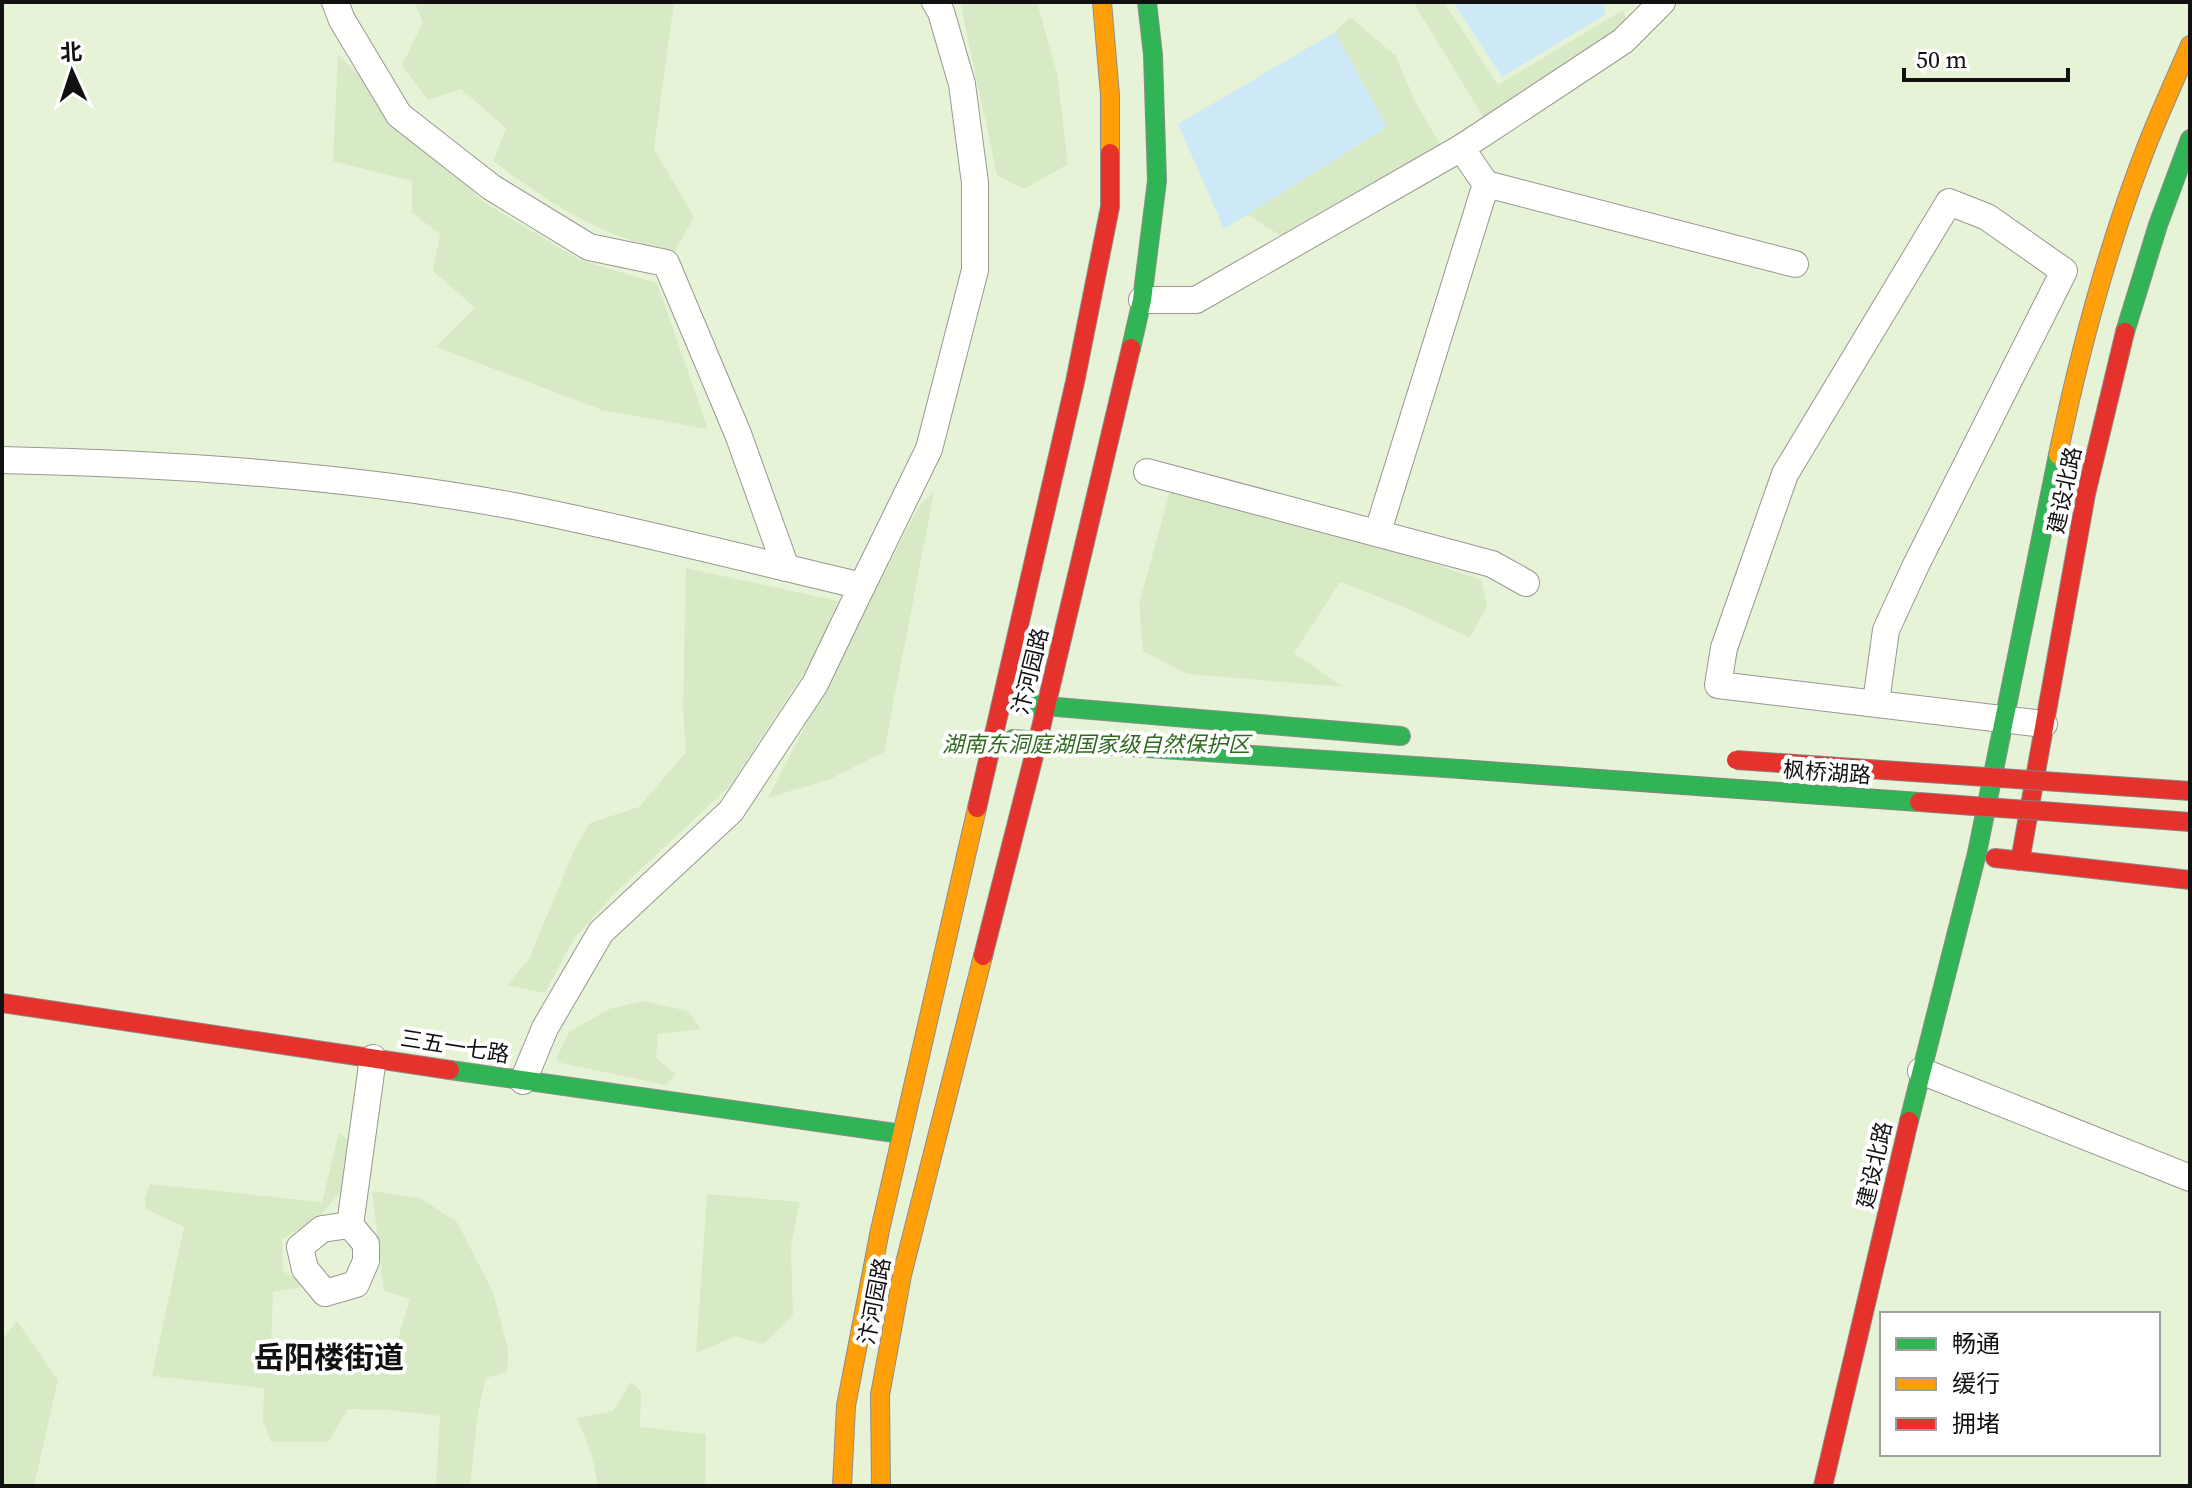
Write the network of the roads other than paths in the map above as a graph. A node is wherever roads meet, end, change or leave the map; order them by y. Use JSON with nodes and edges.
{"nodes":[{"id":1,"x":335,"y":2,"type":"edge"},
{"id":2,"x":935,"y":2,"type":"edge"},
{"id":3,"x":1102,"y":2,"type":"edge"},
{"id":4,"x":1147,"y":2,"type":"edge"},
{"id":5,"x":1662,"y":2,"type":"edge"},
{"id":6,"x":2190,"y":45,"type":"edge"},
{"id":7,"x":2190,"y":139,"type":"edge"},
{"id":8,"x":1461,"y":148,"type":"junction"},
{"id":9,"x":1486,"y":184,"type":"junction"},
{"id":10,"x":1795,"y":264,"type":"dead end"},
{"id":11,"x":1142,"y":300,"type":"junction"},
{"id":12,"x":2,"y":460,"type":"edge"},
{"id":13,"x":1147,"y":472,"type":"dead end"},
{"id":14,"x":1378,"y":531,"type":"junction"},
{"id":15,"x":786,"y":568,"type":"junction"},
{"id":16,"x":1526,"y":583,"type":"dead end"},
{"id":17,"x":862,"y":586,"type":"junction"},
{"id":18,"x":1000,"y":702,"type":"junction"},
{"id":19,"x":1876,"y":702,"type":"junction"},
{"id":20,"x":1046,"y":706,"type":"junction"},
{"id":21,"x":2005,"y":719,"type":"junction"},
{"id":22,"x":2044,"y":724,"type":"junction"},
{"id":23,"x":1420,"y":737,"type":"dead end"},
{"id":24,"x":992,"y":738,"type":"junction"},
{"id":25,"x":1038,"y":740,"type":"junction"},
{"id":26,"x":1718,"y":759,"type":"dead end"},
{"id":27,"x":2190,"y":791,"type":"edge"},
{"id":28,"x":2190,"y":822,"type":"edge"},
{"id":29,"x":1976,"y":856,"type":"junction"},
{"id":30,"x":2020,"y":861,"type":"junction"},
{"id":31,"x":2190,"y":880,"type":"edge"},
{"id":32,"x":933,"y":999,"type":"junction"},
{"id":33,"x":2,"y":1003,"type":"edge"},
{"id":34,"x":971,"y":1008,"type":"junction"},
{"id":35,"x":373,"y":1058,"type":"junction"},
{"id":36,"x":1921,"y":1071,"type":"junction"},
{"id":37,"x":523,"y":1081,"type":"junction"},
{"id":38,"x":902,"y":1134,"type":"junction"},
{"id":39,"x":2190,"y":1178,"type":"edge"},
{"id":40,"x":350,"y":1225,"type":"dead end"},
{"id":41,"x":842,"y":1486,"type":"edge"},
{"id":42,"x":881,"y":1486,"type":"edge"},
{"id":43,"x":1823,"y":1486,"type":"edge"}],
"edges":[{"from":1,"to":15,"type":"street"},
{"from":2,"to":17,"type":"street"},
{"from":3,"to":18,"type":"main road","name":"汴河园路"},
{"from":4,"to":11,"type":"main road","name":"汴河园路"},
{"from":5,"to":8,"type":"street"},
{"from":6,"to":21,"type":"main road","name":"建设北路"},
{"from":7,"to":22,"type":"main road","name":"建设北路"},
{"from":8,"to":9,"type":"street"},
{"from":8,"to":11,"type":"street"},
{"from":9,"to":10,"type":"street"},
{"from":9,"to":14,"type":"street"},
{"from":11,"to":20,"type":"main road","name":"汴河园路"},
{"from":12,"to":15,"type":"street"},
{"from":13,"to":14,"type":"street"},
{"from":14,"to":16,"type":"street"},
{"from":15,"to":17,"type":"street"},
{"from":17,"to":37,"type":"street"},
{"from":18,"to":20,"type":"main road"},
{"from":18,"to":24,"type":"main road","name":"汴河园路"},
{"from":19,"to":19,"type":"street"},
{"from":19,"to":21,"type":"street"},
{"from":20,"to":23,"type":"main road"},
{"from":20,"to":25,"type":"main road","name":"汴河园路"},
{"from":21,"to":22,"type":"street"},
{"from":21,"to":29,"type":"main road","name":"建设北路"},
{"from":22,"to":30,"type":"main road","name":"建设北路"},
{"from":24,"to":25,"type":"main road","name":"枫桥湖路"},
{"from":24,"to":32,"type":"main road","name":"汴河园路"},
{"from":25,"to":28,"type":"main road","name":"枫桥湖路","bridge":true},
{"from":25,"to":34,"type":"main road","name":"汴河园路"},
{"from":26,"to":27,"type":"main road","name":"枫桥湖路","bridge":true},
{"from":29,"to":30,"type":"main road"},
{"from":29,"to":36,"type":"main road","name":"建设北路"},
{"from":30,"to":31,"type":"main road"},
{"from":32,"to":34,"type":"main road"},
{"from":32,"to":38,"type":"main road","name":"汴河园路"},
{"from":33,"to":35,"type":"main road","name":"三五一七路"},
{"from":34,"to":42,"type":"main road","name":"汴河园路"},
{"from":35,"to":37,"type":"main road","name":"三五一七路"},
{"from":35,"to":40,"type":"street"},
{"from":36,"to":39,"type":"street"},
{"from":36,"to":43,"type":"main road","name":"建设北路"},
{"from":37,"to":38,"type":"main road","name":"三五一七路"},
{"from":38,"to":41,"type":"main road","name":"汴河园路"}]}
